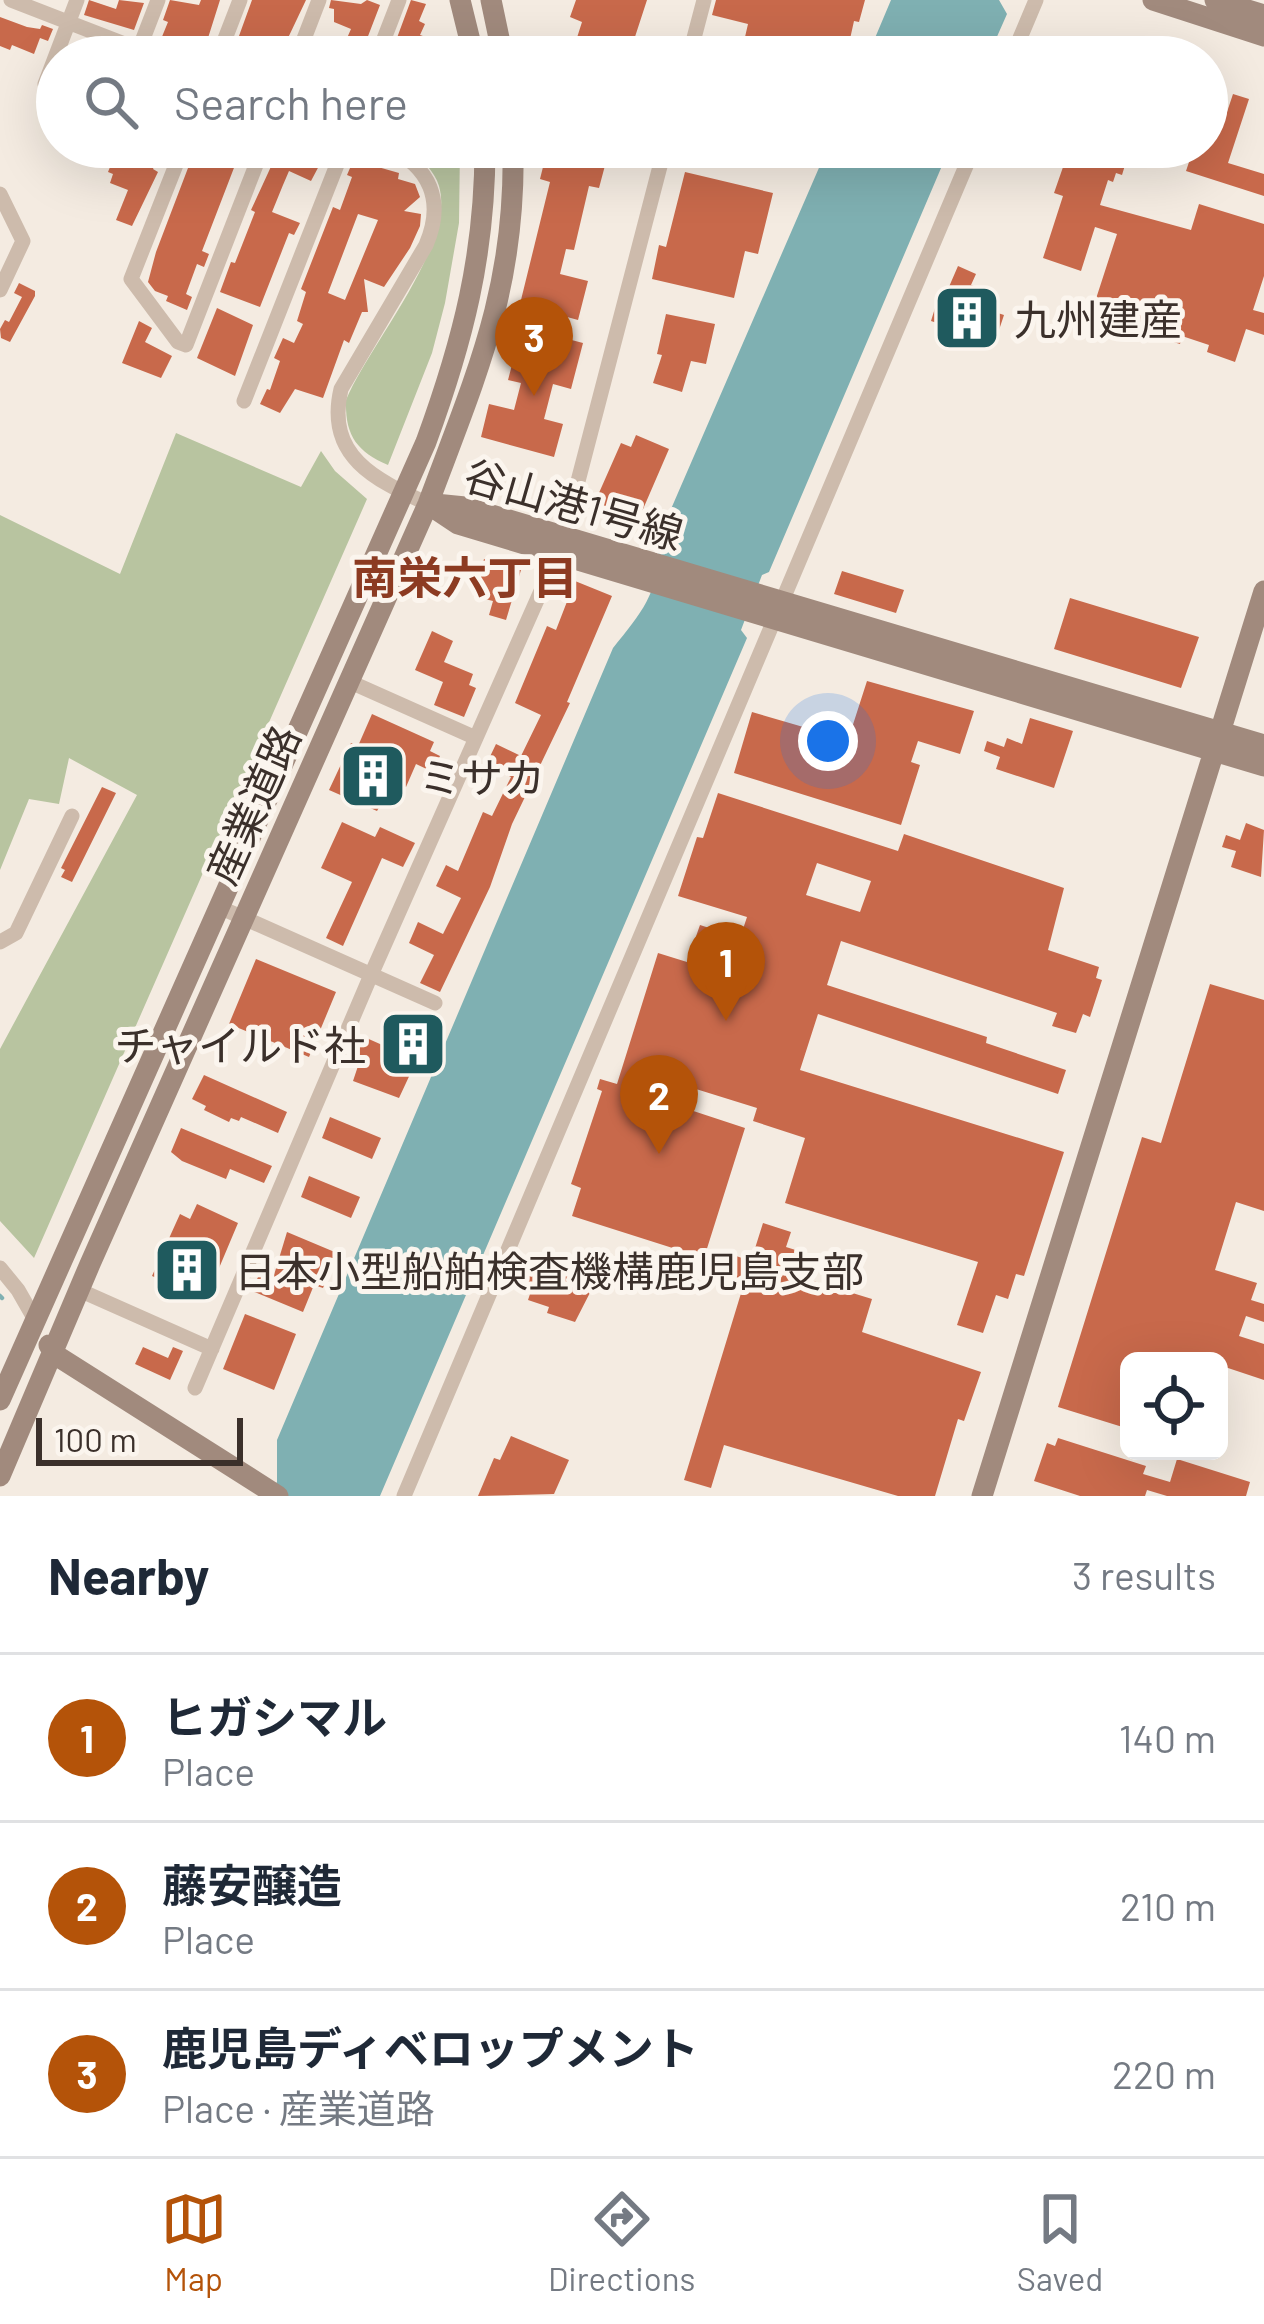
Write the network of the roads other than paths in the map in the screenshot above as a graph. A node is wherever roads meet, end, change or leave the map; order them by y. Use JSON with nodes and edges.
{"nodes":[{"id":1,"x":11,"y":0,"type":"edge"},
{"id":2,"x":77,"y":0,"type":"edge"},
{"id":3,"x":158,"y":0,"type":"edge"},
{"id":4,"x":240,"y":0,"type":"edge"},
{"id":5,"x":319,"y":0,"type":"edge"},
{"id":6,"x":399,"y":0,"type":"edge"},
{"id":7,"x":460,"y":0,"type":"edge"},
{"id":8,"x":491,"y":0,"type":"edge"},
{"id":9,"x":704,"y":0,"type":"edge"},
{"id":10,"x":1036,"y":0,"type":"edge"},
{"id":11,"x":1153,"y":0,"type":"edge"},
{"id":12,"x":1215,"y":0,"type":"edge"},
{"id":13,"x":1264,"y":15,"type":"edge"},
{"id":14,"x":69,"y":21,"type":"junction"},
{"id":15,"x":63,"y":36,"type":"edge"},
{"id":16,"x":101,"y":36,"type":"edge"},
{"id":17,"x":144,"y":36,"type":"edge"},
{"id":18,"x":226,"y":36,"type":"edge"},
{"id":19,"x":305,"y":36,"type":"edge"},
{"id":20,"x":385,"y":36,"type":"edge"},
{"id":21,"x":468,"y":36,"type":"edge"},
{"id":22,"x":499,"y":36,"type":"edge"},
{"id":23,"x":694,"y":36,"type":"edge"},
{"id":24,"x":1021,"y":36,"type":"edge"},
{"id":25,"x":1264,"y":36,"type":"edge"},
{"id":26,"x":175,"y":168,"type":"edge"},
{"id":27,"x":254,"y":168,"type":"edge"},
{"id":28,"x":336,"y":168,"type":"edge"},
{"id":29,"x":419,"y":168,"type":"edge"},
{"id":30,"x":485,"y":168,"type":"edge"},
{"id":31,"x":513,"y":168,"type":"edge"},
{"id":32,"x":659,"y":168,"type":"edge"},
{"id":33,"x":965,"y":168,"type":"edge"},
{"id":34,"x":0,"y":194,"type":"edge"},
{"id":35,"x":0,"y":236,"type":"edge"},
{"id":36,"x":20,"y":246,"type":"junction"},
{"id":37,"x":0,"y":290,"type":"edge"},
{"id":38,"x":244,"y":401,"type":"dead end"},
{"id":39,"x":405,"y":493,"type":"junction"},
{"id":40,"x":428,"y":504,"type":"junction"},
{"id":41,"x":557,"y":545,"type":"junction"},
{"id":42,"x":1264,"y":591,"type":"edge"},
{"id":43,"x":778,"y":612,"type":"junction"},
{"id":44,"x":348,"y":681,"type":"junction"},
{"id":45,"x":476,"y":738,"type":"junction"},
{"id":46,"x":1218,"y":741,"type":"junction"},
{"id":47,"x":1264,"y":745,"type":"edge"},
{"id":48,"x":1264,"y":766,"type":"edge"},
{"id":49,"x":72,"y":816,"type":"dead end"},
{"id":50,"x":219,"y":907,"type":"junction"},
{"id":51,"x":244,"y":919,"type":"junction"},
{"id":52,"x":0,"y":942,"type":"edge"},
{"id":53,"x":371,"y":975,"type":"junction"},
{"id":54,"x":436,"y":1003,"type":"dead end"},
{"id":55,"x":0,"y":1268,"type":"edge"},
{"id":56,"x":79,"y":1290,"type":"junction"},
{"id":57,"x":34,"y":1318,"type":"junction"},
{"id":58,"x":212,"y":1349,"type":"junction"},
{"id":59,"x":54,"y":1354,"type":"junction"},
{"id":60,"x":195,"y":1388,"type":"dead end"},
{"id":61,"x":0,"y":1400,"type":"edge"},
{"id":62,"x":0,"y":1476,"type":"edge"},
{"id":63,"x":268,"y":1490,"type":"edge"},
{"id":64,"x":404,"y":1496,"type":"edge"},
{"id":65,"x":982,"y":1496,"type":"edge"}],
"edges":[{"from":1,"to":14,"type":"street"},
{"from":2,"to":14,"type":"street"},
{"from":3,"to":17,"type":"street"},
{"from":4,"to":18,"type":"street"},
{"from":5,"to":19,"type":"street"},
{"from":6,"to":20,"type":"street"},
{"from":7,"to":21,"type":"main road"},
{"from":8,"to":22,"type":"main road"},
{"from":9,"to":23,"type":"street"},
{"from":10,"to":24,"type":"street"},
{"from":11,"to":25,"type":"main road"},
{"from":12,"to":13,"type":"main road"},
{"from":14,"to":15,"type":"street"},
{"from":14,"to":16,"type":"street"},
{"from":26,"to":27,"type":"street"},
{"from":28,"to":38,"type":"street"},
{"from":29,"to":39,"type":"street"},
{"from":30,"to":39,"type":"main road","name":"産業道路"},
{"from":31,"to":40,"type":"main road","name":"産業道路"},
{"from":32,"to":41,"type":"street"},
{"from":33,"to":43,"type":"street"},
{"from":34,"to":36,"type":"street"},
{"from":35,"to":36,"type":"street"},
{"from":36,"to":37,"type":"street"},
{"from":39,"to":40,"type":"street"},
{"from":39,"to":50,"type":"main road","name":"産業道路"},
{"from":40,"to":41,"type":"main road","name":"谷山港1号線"},
{"from":40,"to":44,"type":"main road","name":"産業道路"},
{"from":41,"to":43,"type":"main road","name":"谷山港1号線"},
{"from":41,"to":45,"type":"street"},
{"from":42,"to":46,"type":"main road"},
{"from":43,"to":46,"type":"main road","name":"谷山港1号線"},
{"from":43,"to":64,"type":"street"},
{"from":44,"to":45,"type":"street"},
{"from":44,"to":51,"type":"main road","name":"産業道路"},
{"from":45,"to":53,"type":"street"},
{"from":46,"to":47,"type":"main road","name":"谷山港1号線"},
{"from":46,"to":48,"type":"main road","name":"谷山港1号線"},
{"from":46,"to":65,"type":"main road"},
{"from":49,"to":52,"type":"street"},
{"from":50,"to":51,"type":"street"},
{"from":50,"to":57,"type":"main road","name":"産業道路"},
{"from":51,"to":53,"type":"street"},
{"from":51,"to":56,"type":"main road","name":"産業道路"},
{"from":53,"to":54,"type":"street"},
{"from":53,"to":58,"type":"street"},
{"from":55,"to":57,"type":"street"},
{"from":56,"to":58,"type":"street"},
{"from":56,"to":59,"type":"main road","name":"産業道路"},
{"from":57,"to":59,"type":"main road"},
{"from":57,"to":61,"type":"main road","name":"産業道路"},
{"from":58,"to":60,"type":"street"},
{"from":59,"to":62,"type":"main road","name":"産業道路"},
{"from":59,"to":63,"type":"main road"}]}
